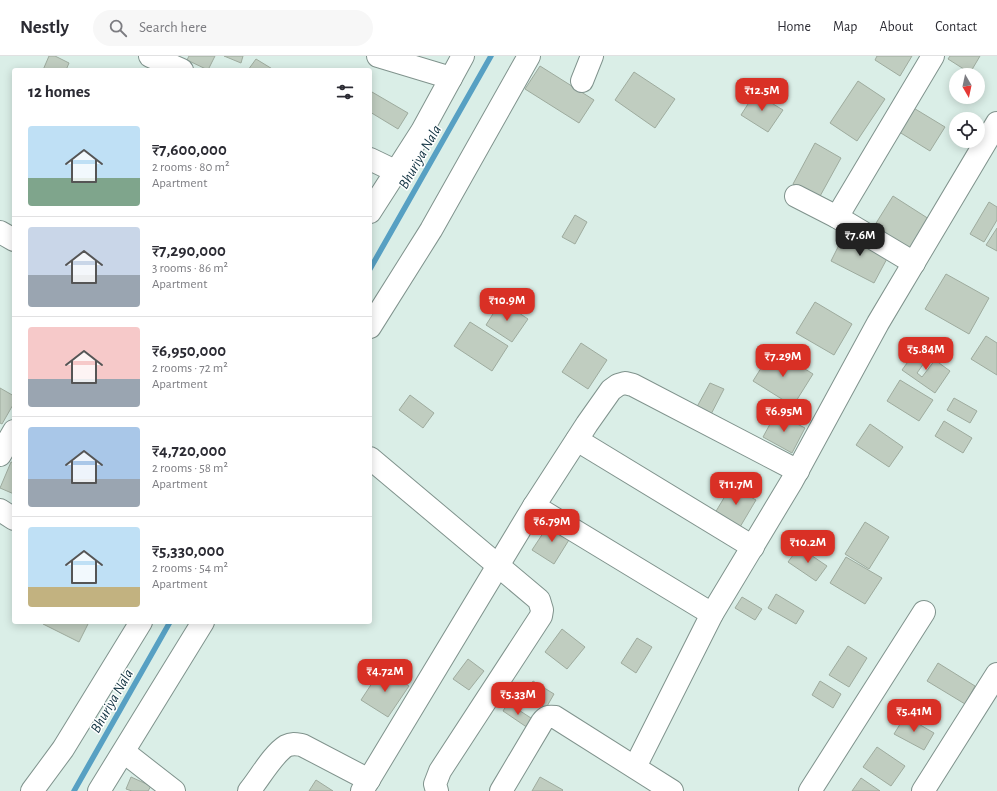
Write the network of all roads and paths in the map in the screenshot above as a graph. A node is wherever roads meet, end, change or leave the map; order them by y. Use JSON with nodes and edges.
{"nodes":[{"id":1,"x":150,"y":56,"type":"edge"},
{"id":2,"x":378,"y":56,"type":"edge"},
{"id":3,"x":463,"y":56,"type":"edge"},
{"id":4,"x":529,"y":56,"type":"edge"},
{"id":5,"x":592,"y":56,"type":"edge"},
{"id":6,"x":933,"y":56,"type":"edge"},
{"id":7,"x":177,"y":68,"type":"edge"},
{"id":8,"x":451,"y":78,"type":"junction"},
{"id":9,"x":582,"y":82,"type":"dead end"},
{"id":10,"x":997,"y":123,"type":"edge"},
{"id":11,"x":372,"y":160,"type":"edge"},
{"id":12,"x":397,"y":172,"type":"junction"},
{"id":13,"x":796,"y":196,"type":"dead end"},
{"id":14,"x":372,"y":209,"type":"edge"},
{"id":15,"x":837,"y":218,"type":"junction"},
{"id":16,"x":914,"y":263,"type":"junction"},
{"id":17,"x":372,"y":324,"type":"edge"},
{"id":18,"x":12,"y":434,"type":"edge"},
{"id":19,"x":577,"y":440,"type":"junction"},
{"id":20,"x":0,"y":455,"type":"edge"},
{"id":21,"x":372,"y":460,"type":"edge"},
{"id":22,"x":798,"y":471,"type":"junction"},
{"id":23,"x":534,"y":506,"type":"junction"},
{"id":24,"x":0,"y":510,"type":"edge"},
{"id":25,"x":12,"y":517,"type":"edge"},
{"id":26,"x":753,"y":547,"type":"junction"},
{"id":27,"x":498,"y":566,"type":"junction"},
{"id":28,"x":924,"y":612,"type":"dead end"},
{"id":29,"x":712,"y":614,"type":"junction"},
{"id":30,"x":140,"y":624,"type":"edge"},
{"id":31,"x":202,"y":624,"type":"edge"},
{"id":32,"x":997,"y":674,"type":"edge"},
{"id":33,"x":124,"y":752,"type":"junction"},
{"id":34,"x":635,"y":766,"type":"junction"},
{"id":35,"x":366,"y":786,"type":"edge"},
{"id":36,"x":32,"y":791,"type":"edge"},
{"id":37,"x":99,"y":791,"type":"edge"},
{"id":38,"x":174,"y":791,"type":"edge"},
{"id":39,"x":249,"y":791,"type":"edge"},
{"id":40,"x":437,"y":791,"type":"edge"},
{"id":41,"x":501,"y":791,"type":"edge"},
{"id":42,"x":672,"y":791,"type":"edge"},
{"id":43,"x":810,"y":791,"type":"edge"},
{"id":44,"x":923,"y":791,"type":"edge"}],
"edges":[{"from":1,"to":7,"type":"street"},
{"from":2,"to":8,"type":"street"},
{"from":3,"to":8,"type":"street"},
{"from":4,"to":17,"type":"street"},
{"from":5,"to":9,"type":"street"},
{"from":6,"to":15,"type":"street"},
{"from":8,"to":12,"type":"street"},
{"from":10,"to":16,"type":"street"},
{"from":11,"to":12,"type":"street"},
{"from":12,"to":14,"type":"street"},
{"from":13,"to":15,"type":"street"},
{"from":15,"to":16,"type":"street"},
{"from":16,"to":22,"type":"street"},
{"from":18,"to":20,"type":"street"},
{"from":19,"to":22,"type":"street"},
{"from":19,"to":23,"type":"street"},
{"from":19,"to":26,"type":"street"},
{"from":21,"to":27,"type":"street"},
{"from":22,"to":26,"type":"street"},
{"from":23,"to":27,"type":"street"},
{"from":23,"to":29,"type":"street"},
{"from":24,"to":25,"type":"street"},
{"from":26,"to":29,"type":"street"},
{"from":27,"to":35,"type":"street"},
{"from":27,"to":40,"type":"street"},
{"from":28,"to":43,"type":"street"},
{"from":29,"to":34,"type":"street"},
{"from":30,"to":36,"type":"street"},
{"from":31,"to":33,"type":"street"},
{"from":32,"to":44,"type":"street"},
{"from":33,"to":37,"type":"street"},
{"from":33,"to":38,"type":"street"},
{"from":34,"to":41,"type":"street"},
{"from":34,"to":42,"type":"street"},
{"from":35,"to":39,"type":"street"}]}
